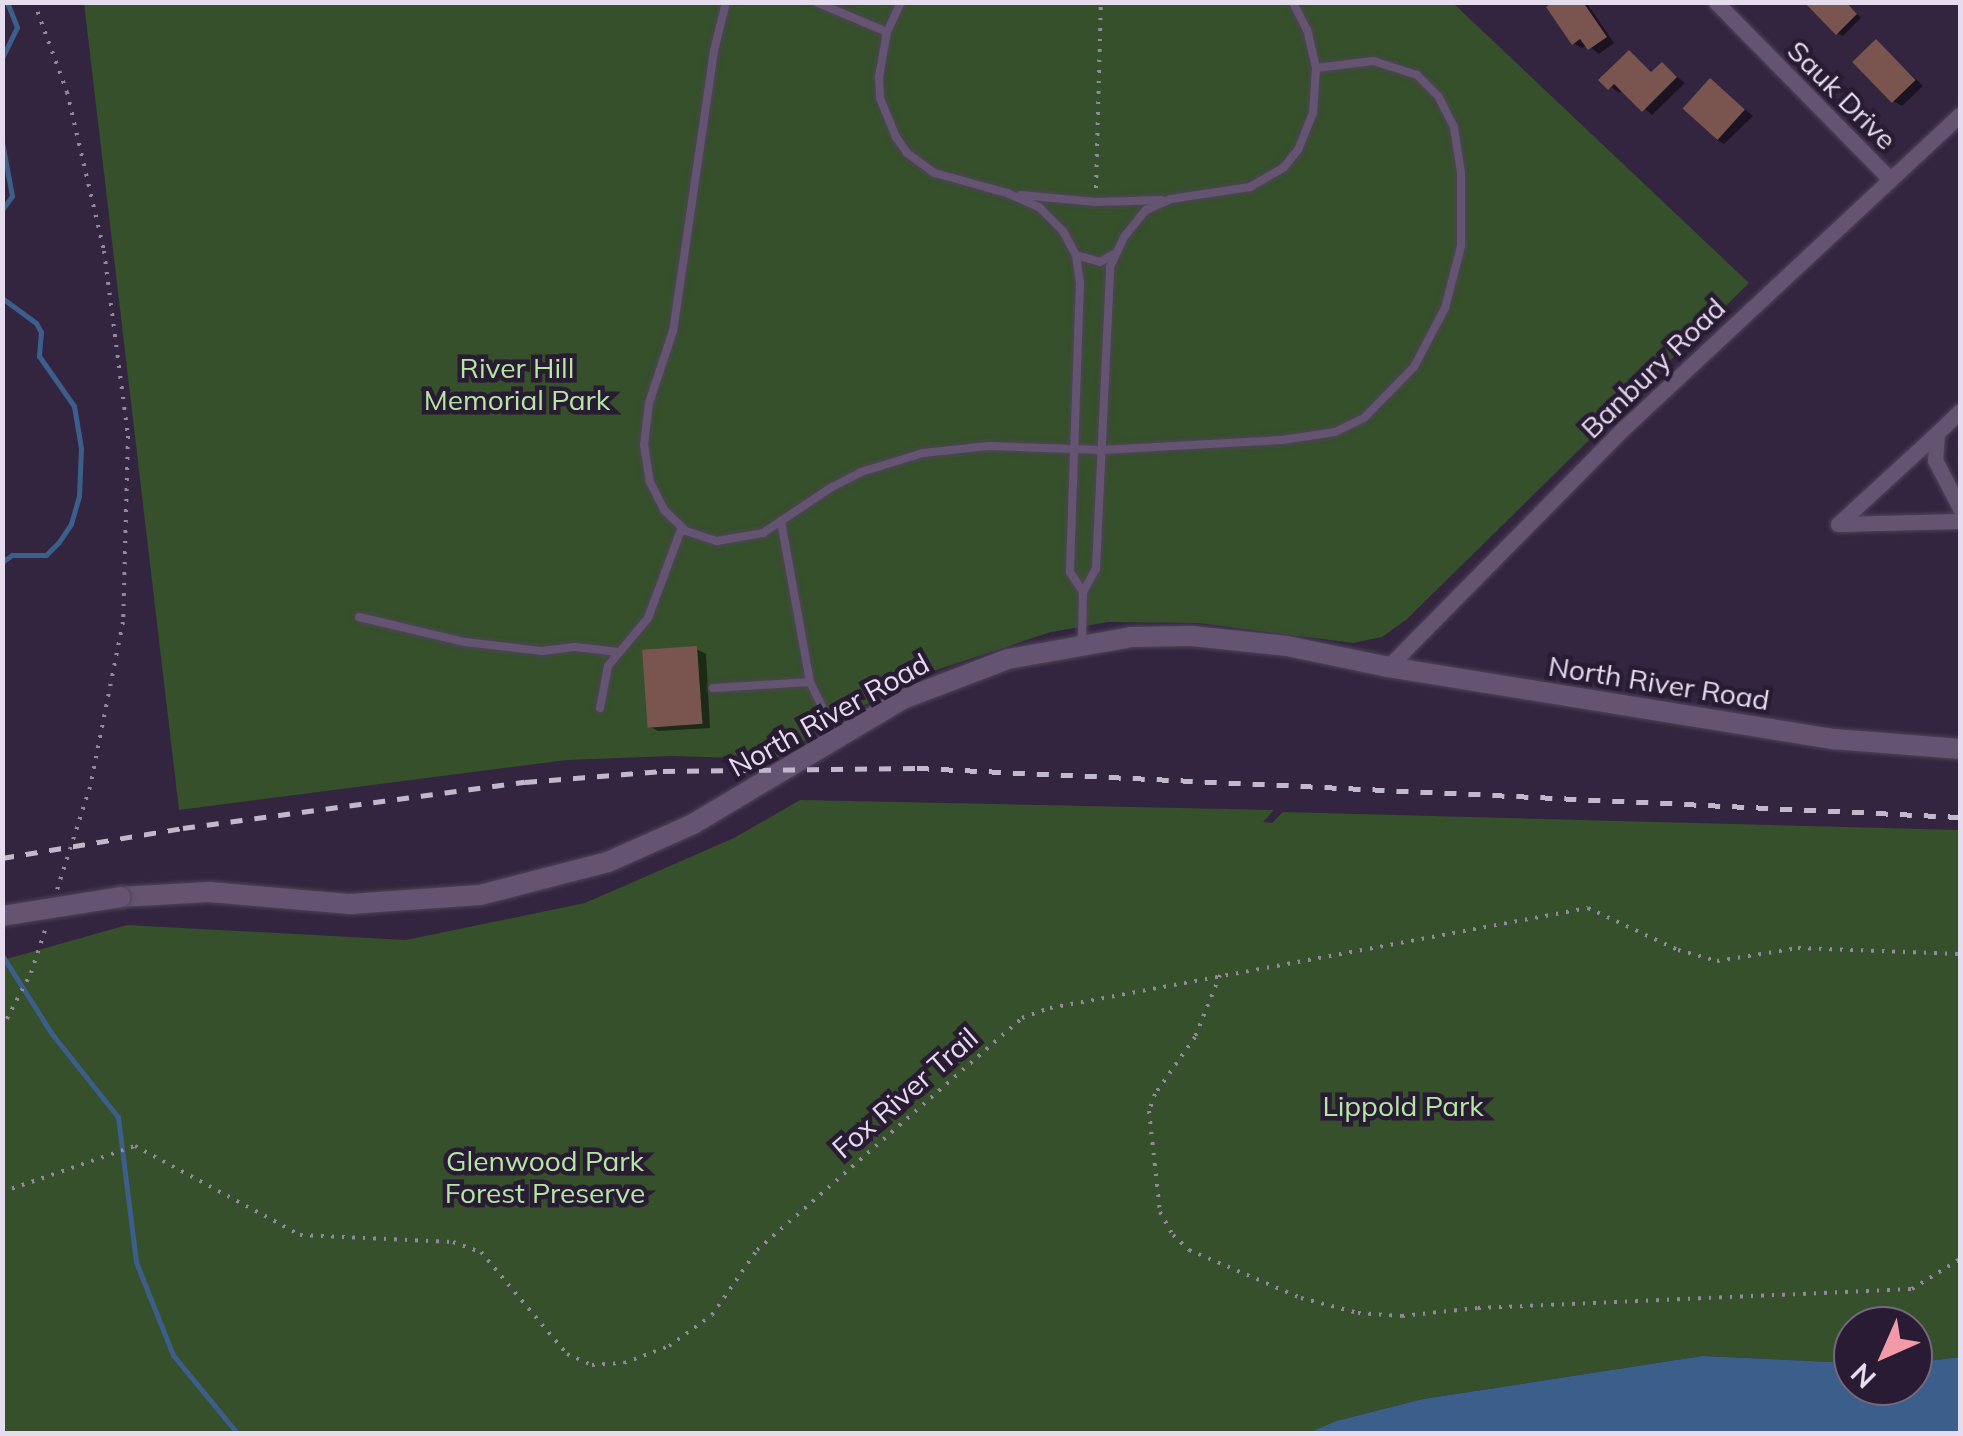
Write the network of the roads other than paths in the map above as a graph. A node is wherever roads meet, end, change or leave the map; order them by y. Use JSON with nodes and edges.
{"nodes":[{"id":1,"x":726,"y":2,"type":"edge"},
{"id":2,"x":816,"y":2,"type":"edge"},
{"id":3,"x":901,"y":2,"type":"edge"},
{"id":4,"x":1294,"y":2,"type":"edge"},
{"id":5,"x":1716,"y":2,"type":"edge"},
{"id":6,"x":888,"y":32,"type":"junction"},
{"id":7,"x":1316,"y":68,"type":"junction"},
{"id":8,"x":1960,"y":114,"type":"edge"},
{"id":9,"x":1890,"y":179,"type":"junction"},
{"id":10,"x":1007,"y":193,"type":"junction"},
{"id":11,"x":1171,"y":200,"type":"junction"},
{"id":12,"x":1116,"y":252,"type":"junction"},
{"id":13,"x":1076,"y":255,"type":"junction"},
{"id":14,"x":1960,"y":410,"type":"edge"},
{"id":15,"x":1937,"y":433,"type":"junction"},
{"id":16,"x":1074,"y":448,"type":"junction"},
{"id":17,"x":1101,"y":450,"type":"junction"},
{"id":18,"x":1960,"y":508,"type":"edge"},
{"id":19,"x":781,"y":522,"type":"junction"},
{"id":20,"x":1960,"y":522,"type":"edge"},
{"id":21,"x":682,"y":528,"type":"junction"},
{"id":22,"x":1083,"y":592,"type":"junction"},
{"id":23,"x":358,"y":617,"type":"dead end"},
{"id":24,"x":1082,"y":642,"type":"junction"},
{"id":25,"x":618,"y":652,"type":"junction"},
{"id":26,"x":1388,"y":667,"type":"junction"},
{"id":27,"x":810,"y":682,"type":"junction"},
{"id":28,"x":714,"y":688,"type":"dead end"},
{"id":29,"x":600,"y":708,"type":"dead end"},
{"id":30,"x":837,"y":737,"type":"junction"},
{"id":31,"x":1960,"y":749,"type":"edge"},
{"id":32,"x":2,"y":916,"type":"edge"}],
"edges":[{"from":1,"to":21,"type":"lane"},
{"from":2,"to":6,"type":"lane"},
{"from":3,"to":6,"type":"lane"},
{"from":4,"to":7,"type":"lane"},
{"from":5,"to":9,"type":"street","name":"Sauk Drive"},
{"from":6,"to":10,"type":"lane"},
{"from":7,"to":11,"type":"lane"},
{"from":7,"to":17,"type":"lane"},
{"from":8,"to":9,"type":"street","name":"Banbury Road"},
{"from":9,"to":26,"type":"street","name":"Banbury Road"},
{"from":10,"to":11,"type":"lane"},
{"from":10,"to":13,"type":"lane"},
{"from":11,"to":12,"type":"lane"},
{"from":12,"to":13,"type":"lane"},
{"from":12,"to":17,"type":"lane"},
{"from":13,"to":16,"type":"lane"},
{"from":14,"to":15,"type":"street"},
{"from":15,"to":18,"type":"street"},
{"from":15,"to":20,"type":"street"},
{"from":16,"to":17,"type":"lane"},
{"from":16,"to":19,"type":"lane"},
{"from":16,"to":22,"type":"lane"},
{"from":17,"to":22,"type":"lane"},
{"from":19,"to":21,"type":"lane"},
{"from":19,"to":27,"type":"lane"},
{"from":21,"to":25,"type":"lane"},
{"from":22,"to":24,"type":"lane"},
{"from":23,"to":25,"type":"lane"},
{"from":24,"to":26,"type":"main road","name":"North River Road"},
{"from":24,"to":30,"type":"main road","name":"North River Road"},
{"from":25,"to":29,"type":"lane"},
{"from":26,"to":31,"type":"main road","name":"North River Road"},
{"from":27,"to":28,"type":"lane"},
{"from":27,"to":30,"type":"lane"},
{"from":30,"to":32,"type":"main road","name":"North River Road","bridge":true}]}
